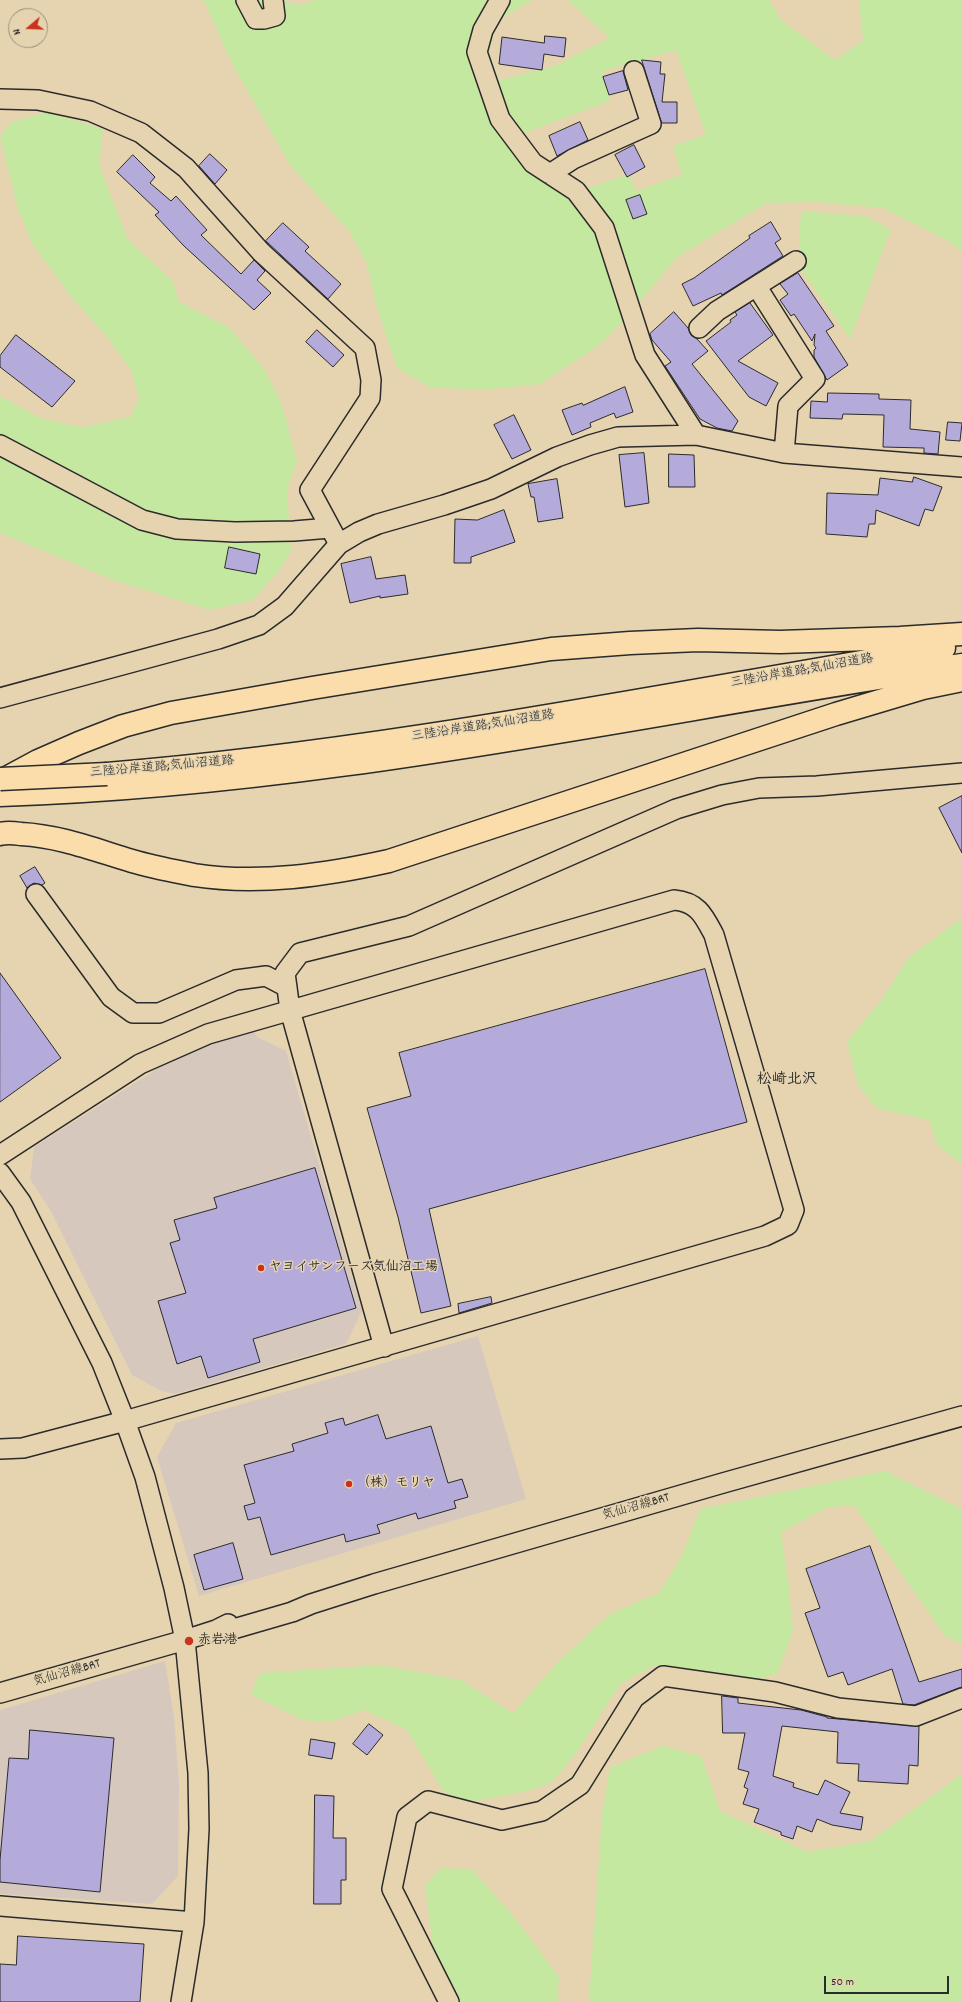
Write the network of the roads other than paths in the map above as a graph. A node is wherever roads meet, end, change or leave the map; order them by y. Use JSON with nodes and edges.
{"nodes":[{"id":1,"x":246,"y":0,"type":"edge"},
{"id":2,"x":273,"y":0,"type":"edge"},
{"id":3,"x":500,"y":0,"type":"edge"},
{"id":4,"x":634,"y":70,"type":"dead end"},
{"id":5,"x":0,"y":99,"type":"edge"},
{"id":6,"x":550,"y":174,"type":"junction"},
{"id":7,"x":796,"y":262,"type":"dead end"},
{"id":8,"x":757,"y":287,"type":"junction"},
{"id":9,"x":699,"y":328,"type":"dead end"},
{"id":10,"x":696,"y":435,"type":"junction"},
{"id":11,"x":0,"y":445,"type":"edge"},
{"id":12,"x":784,"y":453,"type":"junction"},
{"id":13,"x":962,"y":467,"type":"edge"},
{"id":14,"x":330,"y":528,"type":"junction"},
{"id":15,"x":339,"y":544,"type":"junction"},
{"id":16,"x":962,"y":634,"type":"edge"},
{"id":17,"x":962,"y":645,"type":"edge"},
{"id":18,"x":962,"y":665,"type":"edge"},
{"id":19,"x":962,"y":680,"type":"edge"},
{"id":20,"x":0,"y":698,"type":"edge"},
{"id":21,"x":962,"y":773,"type":"edge"},
{"id":22,"x":0,"y":780,"type":"edge"},
{"id":23,"x":107,"y":782,"type":"junction"},
{"id":24,"x":0,"y":795,"type":"edge"},
{"id":25,"x":0,"y":834,"type":"edge"},
{"id":26,"x":36,"y":894,"type":"dead end"},
{"id":27,"x":287,"y":987,"type":"junction"},
{"id":28,"x":290,"y":1010,"type":"junction"},
{"id":29,"x":0,"y":1155,"type":"edge"},
{"id":30,"x":0,"y":1173,"type":"edge"},
{"id":31,"x":384,"y":1347,"type":"junction"},
{"id":32,"x":962,"y":1416,"type":"edge"},
{"id":33,"x":125,"y":1421,"type":"junction"},
{"id":34,"x":0,"y":1449,"type":"edge"},
{"id":35,"x":185,"y":1640,"type":"junction"},
{"id":36,"x":8,"y":1690,"type":"edge"},
{"id":37,"x":962,"y":1698,"type":"edge"},
{"id":38,"x":0,"y":1906,"type":"edge"},
{"id":39,"x":194,"y":1922,"type":"junction"},
{"id":40,"x":181,"y":2002,"type":"edge"},
{"id":41,"x":449,"y":2002,"type":"edge"}],
"edges":[{"from":1,"to":2,"type":"street"},
{"from":3,"to":6,"type":"street"},
{"from":4,"to":6,"type":"street"},
{"from":5,"to":14,"type":"street"},
{"from":6,"to":10,"type":"street"},
{"from":7,"to":8,"type":"street"},
{"from":8,"to":9,"type":"street"},
{"from":8,"to":12,"type":"street"},
{"from":10,"to":12,"type":"street"},
{"from":10,"to":15,"type":"street"},
{"from":11,"to":14,"type":"street"},
{"from":12,"to":13,"type":"street"},
{"from":14,"to":15,"type":"street"},
{"from":15,"to":20,"type":"street"},
{"from":16,"to":22,"type":"highway"},
{"from":17,"to":23,"type":"highway","name":"三陸沿岸道路;気仙沼道路"},
{"from":18,"to":23,"type":"highway","name":"三陸沿岸道路;気仙沼道路"},
{"from":19,"to":25,"type":"highway"},
{"from":21,"to":27,"type":"street"},
{"from":22,"to":23,"type":"highway","name":"三陸沿岸道路;気仙沼道路","bridge":true},
{"from":23,"to":24,"type":"highway","name":"三陸沿岸道路;気仙沼道路"},
{"from":26,"to":27,"type":"street"},
{"from":27,"to":28,"type":"street"},
{"from":28,"to":29,"type":"street"},
{"from":28,"to":31,"type":"street"},
{"from":28,"to":31,"type":"street"},
{"from":30,"to":33,"type":"street"},
{"from":31,"to":33,"type":"street"},
{"from":32,"to":35,"type":"street","name":"気仙沼線BRT"},
{"from":33,"to":34,"type":"street"},
{"from":33,"to":35,"type":"street"},
{"from":35,"to":36,"type":"street","name":"気仙沼線BRT"},
{"from":35,"to":39,"type":"street"},
{"from":37,"to":41,"type":"street"},
{"from":38,"to":39,"type":"street"},
{"from":39,"to":40,"type":"street"}]}
